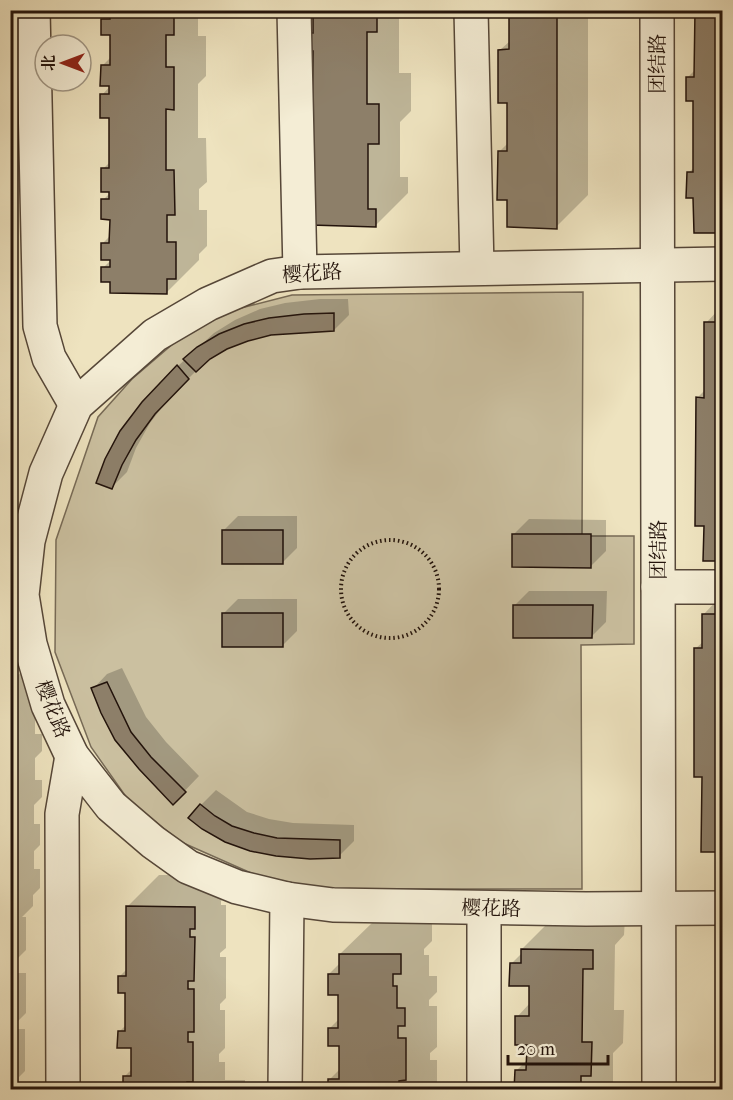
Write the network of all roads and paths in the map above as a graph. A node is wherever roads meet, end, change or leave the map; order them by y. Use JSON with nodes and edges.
{"nodes":[{"id":1,"x":33,"y":10,"type":"edge"},
{"id":2,"x":294,"y":10,"type":"edge"},
{"id":3,"x":471,"y":10,"type":"edge"},
{"id":4,"x":657,"y":10,"type":"edge"},
{"id":5,"x":658,"y":264,"type":"junction"},
{"id":6,"x":723,"y":264,"type":"edge"},
{"id":7,"x":477,"y":268,"type":"junction"},
{"id":8,"x":300,"y":272,"type":"junction"},
{"id":9,"x":76,"y":405,"type":"junction"},
{"id":10,"x":19,"y":548,"type":"edge"},
{"id":11,"x":348,"y":564,"type":"joint"},
{"id":12,"x":658,"y":587,"type":"junction"},
{"id":13,"x":723,"y":587,"type":"edge"},
{"id":14,"x":20,"y":637,"type":"edge"},
{"id":15,"x":72,"y":756,"type":"junction"},
{"id":16,"x":287,"y":899,"type":"junction"},
{"id":17,"x":484,"y":908,"type":"junction"},
{"id":18,"x":659,"y":908,"type":"junction"},
{"id":19,"x":723,"y":908,"type":"edge"},
{"id":20,"x":63,"y":1089,"type":"edge"},
{"id":21,"x":285,"y":1089,"type":"edge"},
{"id":22,"x":484,"y":1089,"type":"edge"},
{"id":23,"x":659,"y":1089,"type":"edge"}],
"edges":[{"from":1,"to":9,"type":"street"},
{"from":2,"to":8,"type":"street"},
{"from":3,"to":7,"type":"street"},
{"from":4,"to":5,"type":"street","name":"团结路"},
{"from":5,"to":6,"type":"street","name":"樱花路"},
{"from":5,"to":7,"type":"street","name":"樱花路"},
{"from":5,"to":12,"type":"street","name":"团结路"},
{"from":7,"to":8,"type":"street","name":"樱花路"},
{"from":8,"to":9,"type":"street","name":"樱花路"},
{"from":9,"to":10,"type":"street","name":"樱花路"},
{"from":10,"to":14,"type":"street","name":"樱花路"},
{"from":11,"to":11,"type":"path"},
{"from":12,"to":13,"type":"street"},
{"from":12,"to":18,"type":"street","name":"团结路"},
{"from":14,"to":15,"type":"street","name":"樱花路"},
{"from":15,"to":16,"type":"street","name":"樱花路"},
{"from":15,"to":20,"type":"street"},
{"from":16,"to":17,"type":"street","name":"樱花路"},
{"from":16,"to":21,"type":"street"},
{"from":17,"to":18,"type":"street","name":"樱花路"},
{"from":17,"to":22,"type":"street"},
{"from":18,"to":19,"type":"street","name":"樱花路"},
{"from":18,"to":23,"type":"street","name":"团结路"}]}
